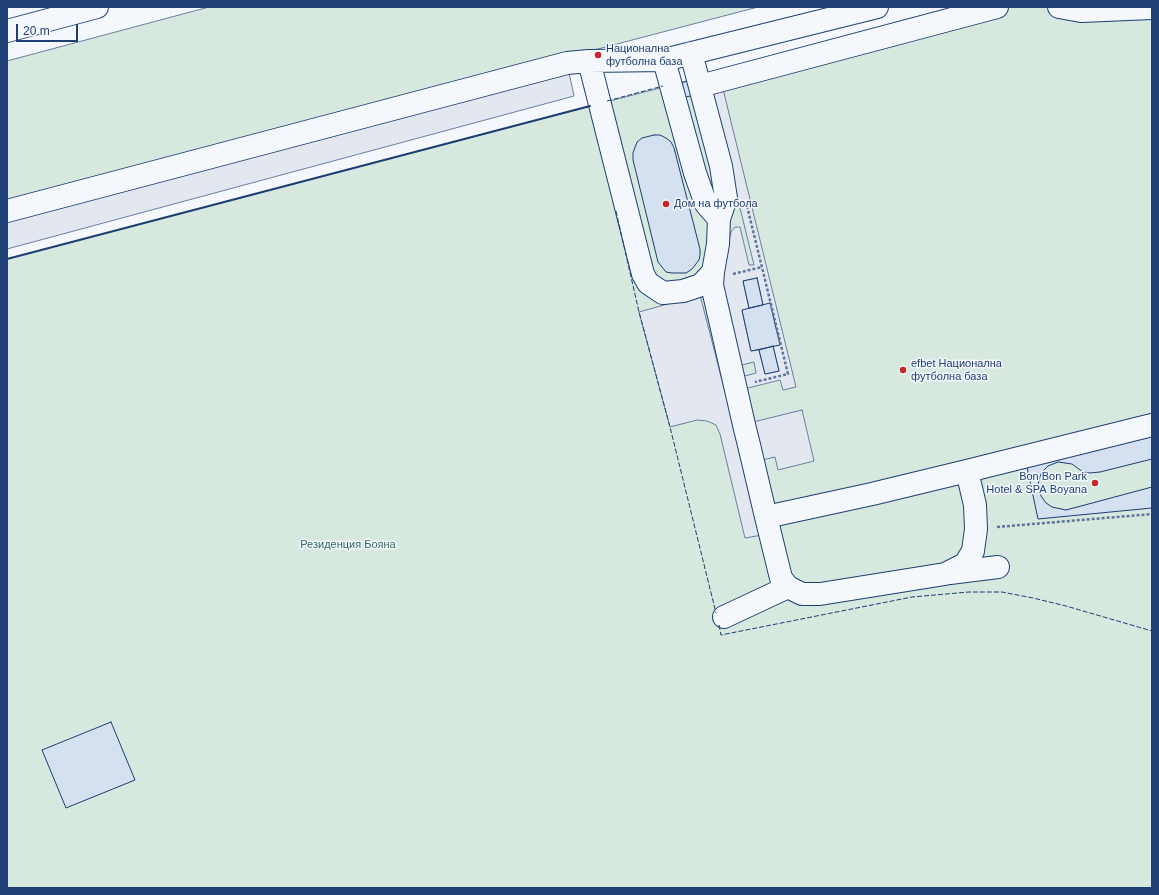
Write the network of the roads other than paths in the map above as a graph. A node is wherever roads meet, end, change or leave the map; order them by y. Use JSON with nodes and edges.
{"nodes":[{"id":1,"x":97,"y":7,"type":"edge"},
{"id":2,"x":877,"y":7,"type":"edge"},
{"id":3,"x":996,"y":7,"type":"edge"},
{"id":4,"x":1059,"y":7,"type":"edge"},
{"id":5,"x":1152,"y":8,"type":"edge"},
{"id":6,"x":7,"y":31,"type":"edge"},
{"id":7,"x":691,"y":53,"type":"junction"},
{"id":8,"x":664,"y":60,"type":"junction"},
{"id":9,"x":589,"y":62,"type":"junction"},
{"id":10,"x":700,"y":86,"type":"junction"},
{"id":11,"x":721,"y":166,"type":"junction"},
{"id":12,"x":695,"y":172,"type":"junction"},
{"id":13,"x":7,"y":211,"type":"edge"},
{"id":14,"x":719,"y":219,"type":"junction"},
{"id":15,"x":712,"y":276,"type":"junction"},
{"id":16,"x":1152,"y":426,"type":"edge"},
{"id":17,"x":967,"y":471,"type":"junction"},
{"id":18,"x":766,"y":517,"type":"junction"},
{"id":19,"x":998,"y":567,"type":"dead end"},
{"id":20,"x":945,"y":574,"type":"junction"},
{"id":21,"x":788,"y":587,"type":"junction"},
{"id":22,"x":724,"y":617,"type":"dead end"}],
"edges":[{"from":1,"to":6,"type":"main road"},
{"from":2,"to":7,"type":"main road"},
{"from":3,"to":10,"type":"main road"},
{"from":4,"to":5,"type":"main road"},
{"from":7,"to":8,"type":"main road"},
{"from":7,"to":10,"type":"main road"},
{"from":8,"to":9,"type":"main road"},
{"from":8,"to":12,"type":"main road"},
{"from":9,"to":13,"type":"main road"},
{"from":9,"to":15,"type":"main road"},
{"from":10,"to":11,"type":"main road"},
{"from":11,"to":12,"type":"main road"},
{"from":11,"to":14,"type":"main road"},
{"from":12,"to":14,"type":"main road"},
{"from":14,"to":15,"type":"main road"},
{"from":15,"to":18,"type":"main road"},
{"from":16,"to":17,"type":"main road"},
{"from":17,"to":18,"type":"main road"},
{"from":17,"to":20,"type":"main road"},
{"from":18,"to":21,"type":"main road"},
{"from":19,"to":20,"type":"main road"},
{"from":20,"to":21,"type":"main road"},
{"from":21,"to":22,"type":"main road"}]}
